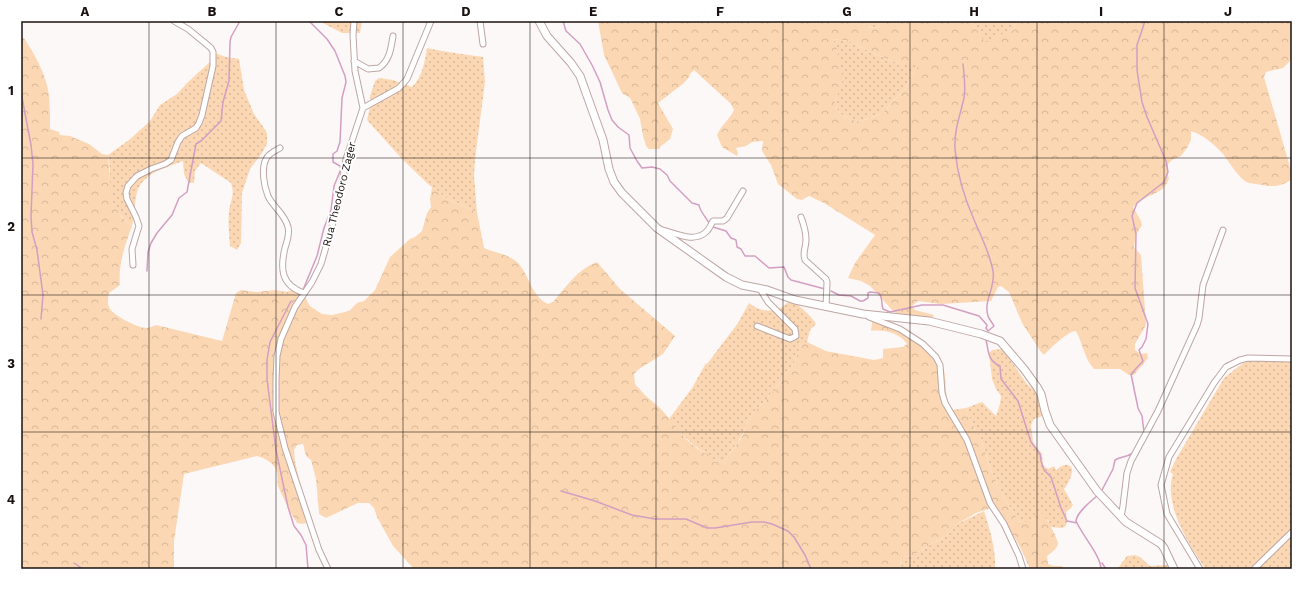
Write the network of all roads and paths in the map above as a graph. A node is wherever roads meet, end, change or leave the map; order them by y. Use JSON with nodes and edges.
{"nodes":[{"id":1,"x":174,"y":21,"type":"edge"},
{"id":2,"x":354,"y":21,"type":"edge"},
{"id":3,"x":431,"y":21,"type":"edge"},
{"id":4,"x":480,"y":21,"type":"edge"},
{"id":5,"x":540,"y":21,"type":"edge"},
{"id":6,"x":393,"y":36,"type":"dead end"},
{"id":7,"x":482,"y":44,"type":"dead end"},
{"id":8,"x":354,"y":61,"type":"junction"},
{"id":9,"x":363,"y":108,"type":"junction"},
{"id":10,"x":280,"y":148,"type":"dead end"},
{"id":11,"x":743,"y":191,"type":"dead end"},
{"id":12,"x":801,"y":217,"type":"dead end"},
{"id":13,"x":657,"y":228,"type":"junction"},
{"id":14,"x":1223,"y":230,"type":"dead end"},
{"id":15,"x":134,"y":265,"type":"dead end"},
{"id":16,"x":760,"y":289,"type":"junction"},
{"id":17,"x":304,"y":293,"type":"junction"},
{"id":18,"x":826,"y":307,"type":"junction"},
{"id":19,"x":863,"y":314,"type":"junction"},
{"id":20,"x":757,"y":326,"type":"dead end"},
{"id":21,"x":1292,"y":359,"type":"edge"},
{"id":22,"x":1121,"y":517,"type":"junction"},
{"id":23,"x":1292,"y":532,"type":"edge"},
{"id":24,"x":328,"y":569,"type":"edge"},
{"id":25,"x":1023,"y":569,"type":"edge"},
{"id":26,"x":1174,"y":569,"type":"edge"},
{"id":27,"x":1200,"y":569,"type":"edge"},
{"id":28,"x":1255,"y":569,"type":"edge"}],
"edges":[{"from":1,"to":15,"type":"street"},
{"from":2,"to":8,"type":"street","name":"Rua Theodoro Zager"},
{"from":3,"to":9,"type":"street"},
{"from":4,"to":7,"type":"street"},
{"from":5,"to":13,"type":"street"},
{"from":6,"to":8,"type":"street"},
{"from":8,"to":9,"type":"street","name":"Rua Theodoro Zager"},
{"from":9,"to":17,"type":"street","name":"Rua Theodoro Zager"},
{"from":10,"to":17,"type":"street"},
{"from":11,"to":13,"type":"street"},
{"from":12,"to":18,"type":"street"},
{"from":13,"to":16,"type":"street"},
{"from":14,"to":22,"type":"street"},
{"from":16,"to":18,"type":"street"},
{"from":16,"to":20,"type":"street"},
{"from":17,"to":24,"type":"street","name":"Rua Theodoro Zager"},
{"from":18,"to":19,"type":"street"},
{"from":19,"to":22,"type":"street"},
{"from":19,"to":25,"type":"street"},
{"from":21,"to":27,"type":"street"},
{"from":22,"to":26,"type":"street"},
{"from":23,"to":28,"type":"street"}]}
